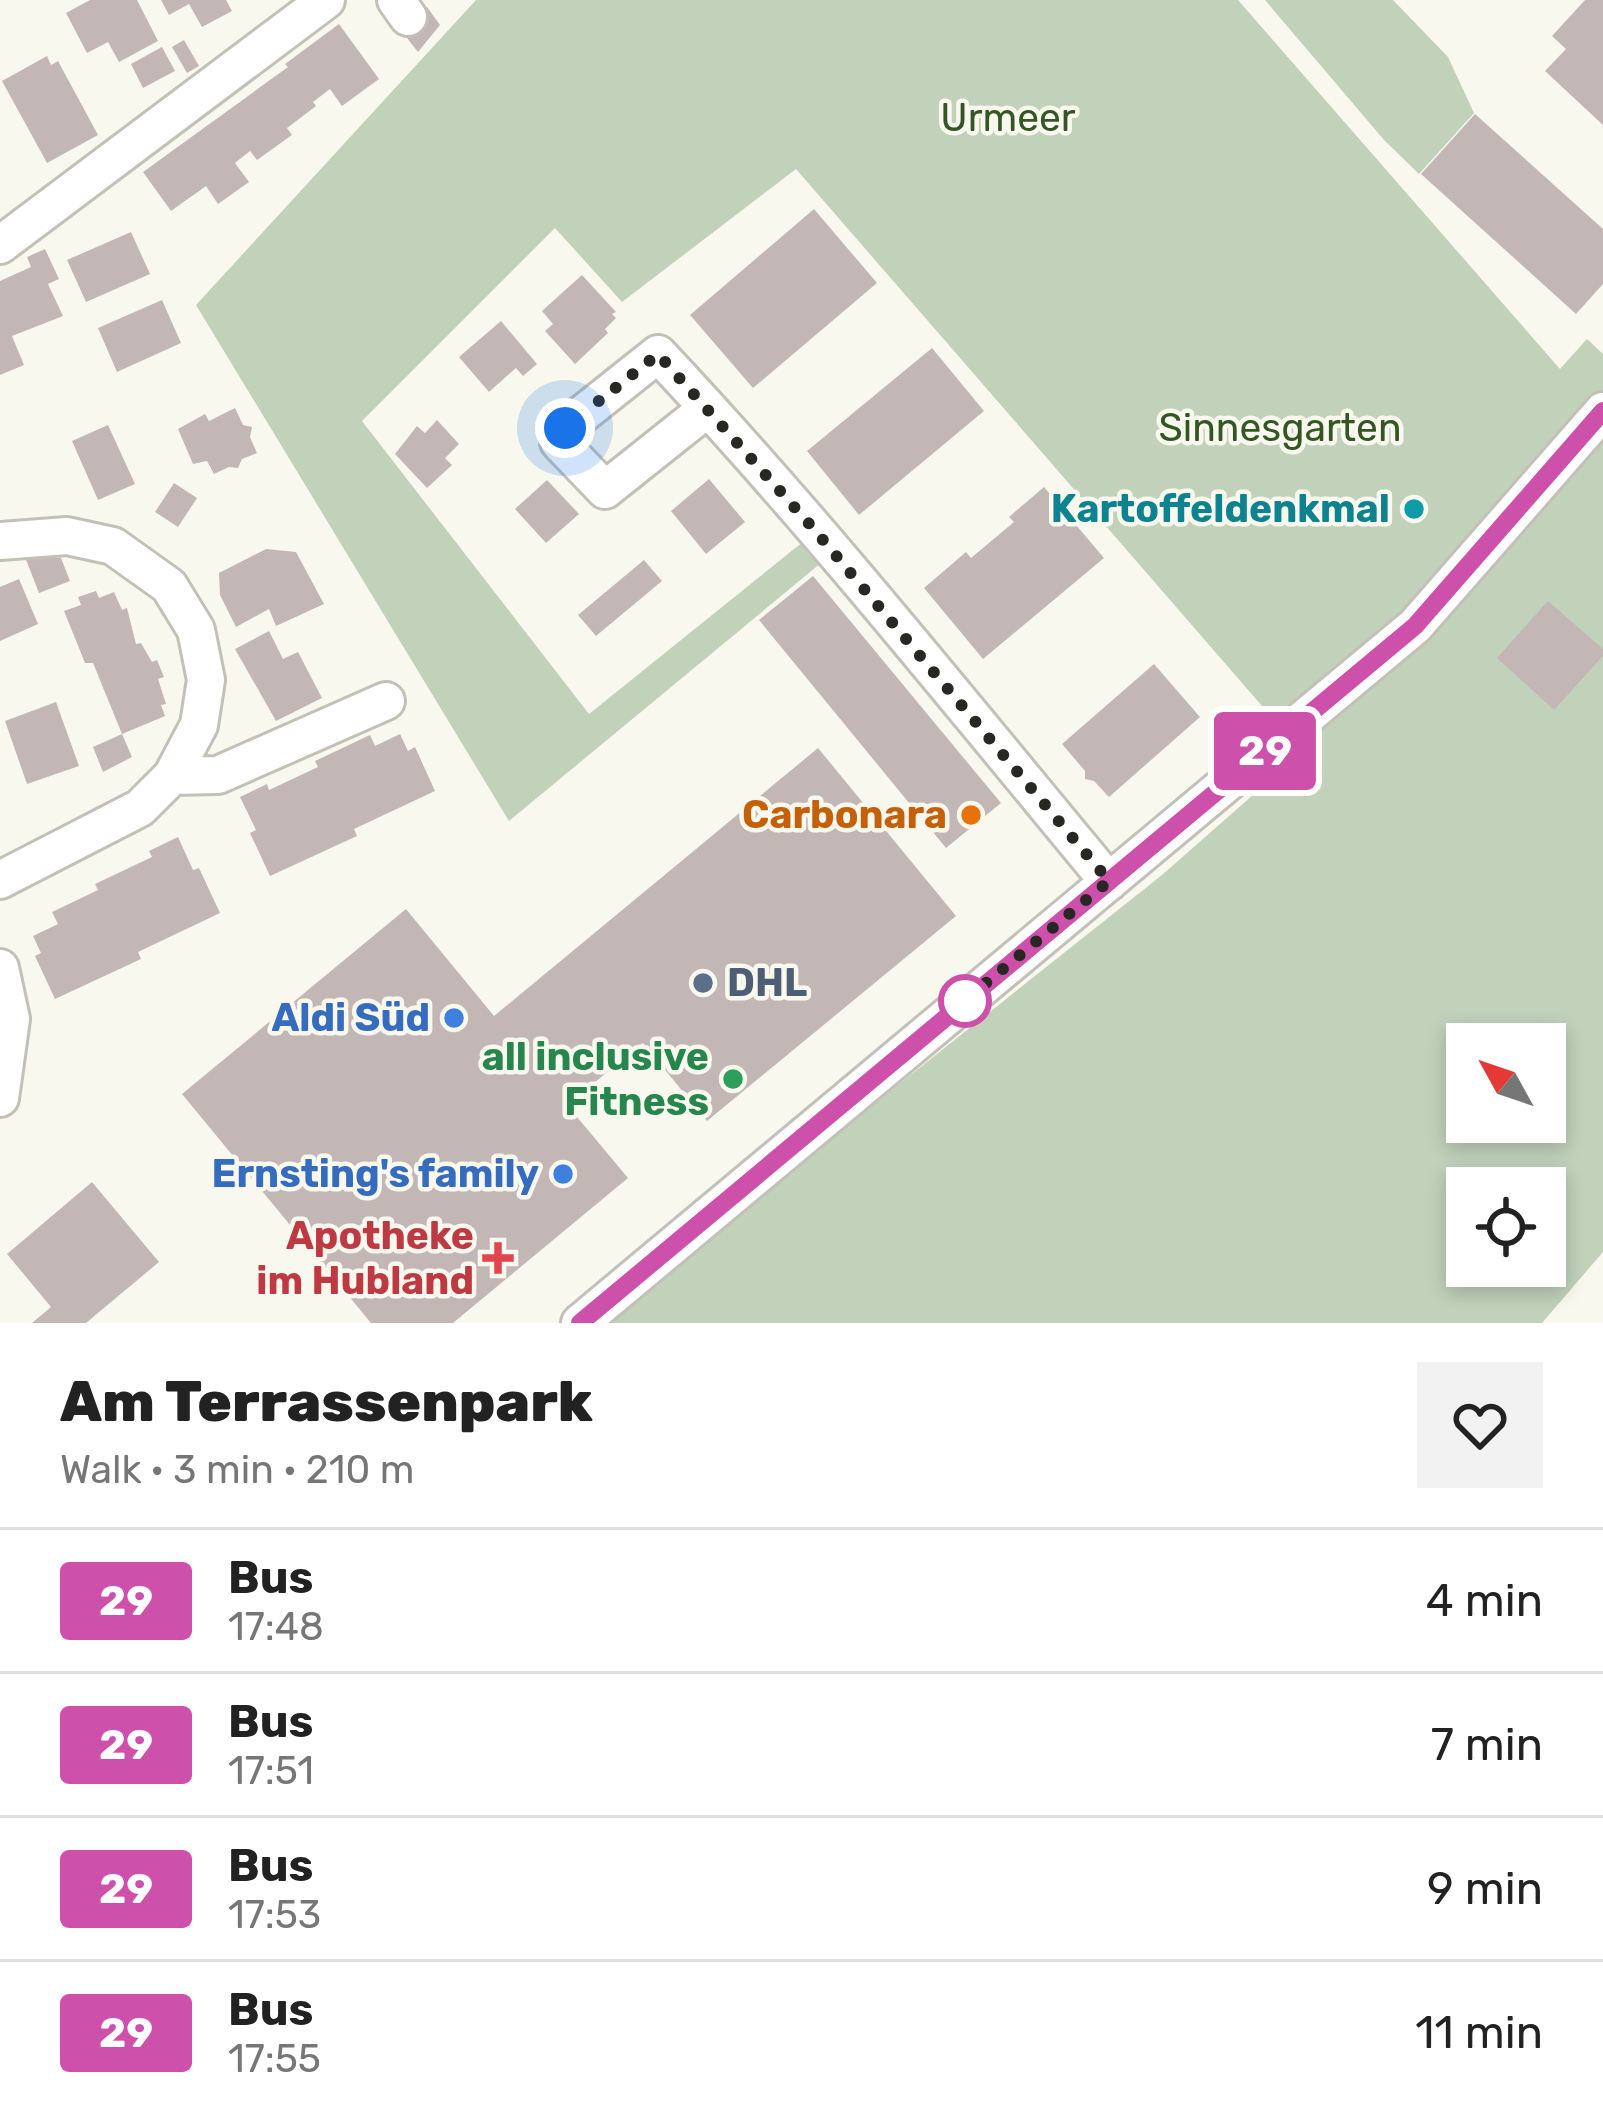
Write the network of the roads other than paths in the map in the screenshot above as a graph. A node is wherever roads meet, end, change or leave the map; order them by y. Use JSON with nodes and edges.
{"nodes":[{"id":1,"x":326,"y":0,"type":"edge"},
{"id":2,"x":0,"y":245,"type":"edge"},
{"id":3,"x":708,"y":408,"type":"dead end"},
{"id":4,"x":1603,"y":411,"type":"edge"},
{"id":5,"x":0,"y":542,"type":"edge"},
{"id":6,"x":386,"y":701,"type":"dead end"},
{"id":7,"x":172,"y":776,"type":"junction"},
{"id":8,"x":0,"y":880,"type":"edge"},
{"id":9,"x":1109,"y":881,"type":"junction"},
{"id":10,"x":0,"y":968,"type":"edge"},
{"id":11,"x":0,"y":1098,"type":"edge"},
{"id":12,"x":580,"y":1323,"type":"edge"}],
"edges":[{"from":1,"to":2,"type":"street"},
{"from":3,"to":9,"type":"street"},
{"from":4,"to":9,"type":"street"},
{"from":5,"to":7,"type":"street"},
{"from":6,"to":7,"type":"street"},
{"from":7,"to":8,"type":"street"},
{"from":9,"to":12,"type":"street"},
{"from":10,"to":11,"type":"street"}]}
